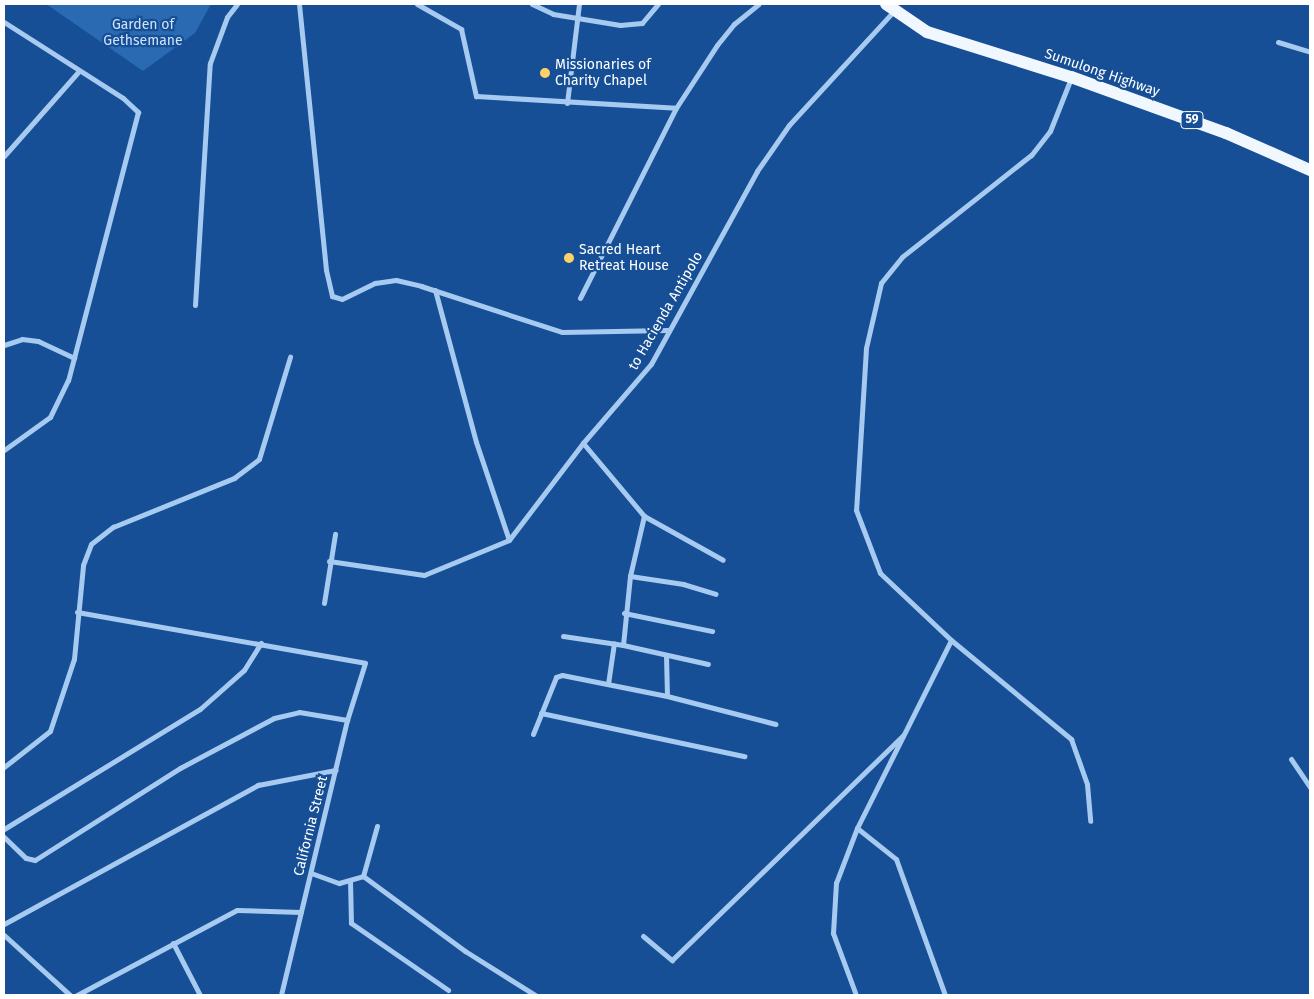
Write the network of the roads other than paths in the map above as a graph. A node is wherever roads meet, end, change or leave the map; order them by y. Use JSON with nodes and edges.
{"nodes":[{"id":1,"x":237,"y":4,"type":"edge"},
{"id":2,"x":299,"y":4,"type":"edge"},
{"id":3,"x":417,"y":4,"type":"edge"},
{"id":4,"x":532,"y":4,"type":"edge"},
{"id":5,"x":579,"y":4,"type":"edge"},
{"id":6,"x":658,"y":4,"type":"edge"},
{"id":7,"x":758,"y":4,"type":"edge"},
{"id":8,"x":889,"y":8,"type":"edge"},
{"id":9,"x":575,"y":19,"type":"junction"},
{"id":10,"x":4,"y":22,"type":"edge"},
{"id":11,"x":1278,"y":42,"type":"dead end"},
{"id":12,"x":1310,"y":52,"type":"edge"},
{"id":13,"x":78,"y":72,"type":"junction"},
{"id":14,"x":1072,"y":77,"type":"junction"},
{"id":15,"x":567,"y":103,"type":"junction"},
{"id":16,"x":676,"y":108,"type":"junction"},
{"id":17,"x":4,"y":156,"type":"edge"},
{"id":18,"x":1310,"y":170,"type":"edge"},
{"id":19,"x":435,"y":290,"type":"junction"},
{"id":20,"x":580,"y":298,"type":"dead end"},
{"id":21,"x":195,"y":305,"type":"dead end"},
{"id":22,"x":668,"y":330,"type":"junction"},
{"id":23,"x":4,"y":345,"type":"edge"},
{"id":24,"x":290,"y":357,"type":"dead end"},
{"id":25,"x":74,"y":358,"type":"junction"},
{"id":26,"x":582,"y":443,"type":"junction"},
{"id":27,"x":4,"y":450,"type":"edge"},
{"id":28,"x":644,"y":516,"type":"junction"},
{"id":29,"x":335,"y":534,"type":"dead end"},
{"id":30,"x":509,"y":540,"type":"junction"},
{"id":31,"x":723,"y":560,"type":"dead end"},
{"id":32,"x":329,"y":561,"type":"junction"},
{"id":33,"x":630,"y":576,"type":"junction"},
{"id":34,"x":715,"y":594,"type":"dead end"},
{"id":35,"x":324,"y":603,"type":"dead end"},
{"id":36,"x":77,"y":612,"type":"junction"},
{"id":37,"x":624,"y":613,"type":"junction"},
{"id":38,"x":712,"y":631,"type":"dead end"},
{"id":39,"x":563,"y":636,"type":"dead end"},
{"id":40,"x":951,"y":640,"type":"junction"},
{"id":41,"x":261,"y":643,"type":"junction"},
{"id":42,"x":614,"y":643,"type":"junction"},
{"id":43,"x":623,"y":645,"type":"junction"},
{"id":44,"x":666,"y":655,"type":"junction"},
{"id":45,"x":708,"y":664,"type":"dead end"},
{"id":46,"x":608,"y":684,"type":"junction"},
{"id":47,"x":667,"y":696,"type":"junction"},
{"id":48,"x":541,"y":713,"type":"junction"},
{"id":49,"x":347,"y":720,"type":"junction"},
{"id":50,"x":775,"y":724,"type":"dead end"},
{"id":51,"x":907,"y":731,"type":"junction"},
{"id":52,"x":534,"y":734,"type":"dead end"},
{"id":53,"x":744,"y":756,"type":"dead end"},
{"id":54,"x":1291,"y":759,"type":"dead end"},
{"id":55,"x":4,"y":767,"type":"edge"},
{"id":56,"x":336,"y":770,"type":"junction"},
{"id":57,"x":1310,"y":788,"type":"edge"},
{"id":58,"x":1090,"y":821,"type":"dead end"},
{"id":59,"x":377,"y":826,"type":"dead end"},
{"id":60,"x":857,"y":828,"type":"junction"},
{"id":61,"x":4,"y":829,"type":"edge"},
{"id":62,"x":4,"y":837,"type":"edge"},
{"id":63,"x":311,"y":872,"type":"junction"},
{"id":64,"x":363,"y":876,"type":"junction"},
{"id":65,"x":350,"y":880,"type":"junction"},
{"id":66,"x":301,"y":912,"type":"junction"},
{"id":67,"x":4,"y":924,"type":"edge"},
{"id":68,"x":4,"y":935,"type":"edge"},
{"id":69,"x":643,"y":936,"type":"dead end"},
{"id":70,"x":173,"y":943,"type":"junction"},
{"id":71,"x":448,"y":990,"type":"dead end"},
{"id":72,"x":70,"y":995,"type":"edge"},
{"id":73,"x":76,"y":995,"type":"edge"},
{"id":74,"x":200,"y":995,"type":"edge"},
{"id":75,"x":281,"y":995,"type":"edge"},
{"id":76,"x":535,"y":995,"type":"edge"},
{"id":77,"x":856,"y":995,"type":"edge"},
{"id":78,"x":945,"y":995,"type":"edge"}],
"edges":[{"from":1,"to":21,"type":"street"},
{"from":2,"to":19,"type":"street"},
{"from":3,"to":15,"type":"street"},
{"from":4,"to":9,"type":"street"},
{"from":5,"to":9,"type":"street"},
{"from":6,"to":9,"type":"street"},
{"from":7,"to":16,"type":"street"},
{"from":8,"to":14,"type":"main road","name":"Sumulong Highway","number":"59"},
{"from":8,"to":22,"type":"street","name":"to Hacienda Antipolo"},
{"from":9,"to":15,"type":"street"},
{"from":10,"to":13,"type":"street"},
{"from":11,"to":12,"type":"street"},
{"from":13,"to":17,"type":"street"},
{"from":13,"to":25,"type":"street"},
{"from":14,"to":18,"type":"main road","name":"Sumulong Highway","number":"59"},
{"from":14,"to":40,"type":"street"},
{"from":15,"to":16,"type":"street"},
{"from":16,"to":20,"type":"street"},
{"from":19,"to":22,"type":"street"},
{"from":19,"to":30,"type":"street"},
{"from":22,"to":26,"type":"street","name":"to Hacienda Antipolo"},
{"from":23,"to":25,"type":"street"},
{"from":24,"to":36,"type":"street"},
{"from":25,"to":27,"type":"street"},
{"from":26,"to":28,"type":"street"},
{"from":26,"to":30,"type":"street","name":"to Hacienda Antipolo"},
{"from":28,"to":31,"type":"street"},
{"from":28,"to":33,"type":"street"},
{"from":29,"to":32,"type":"street"},
{"from":30,"to":32,"type":"street"},
{"from":32,"to":35,"type":"street"},
{"from":33,"to":34,"type":"street"},
{"from":33,"to":37,"type":"street"},
{"from":36,"to":41,"type":"street"},
{"from":36,"to":55,"type":"street"},
{"from":37,"to":38,"type":"street"},
{"from":37,"to":43,"type":"street"},
{"from":39,"to":42,"type":"street"},
{"from":40,"to":51,"type":"street"},
{"from":40,"to":58,"type":"street"},
{"from":41,"to":49,"type":"street","name":"California Street"},
{"from":41,"to":61,"type":"street"},
{"from":42,"to":43,"type":"street"},
{"from":42,"to":46,"type":"street"},
{"from":43,"to":44,"type":"street"},
{"from":44,"to":45,"type":"street"},
{"from":44,"to":47,"type":"street"},
{"from":46,"to":47,"type":"street"},
{"from":46,"to":48,"type":"street"},
{"from":47,"to":50,"type":"street"},
{"from":48,"to":52,"type":"street"},
{"from":48,"to":53,"type":"street"},
{"from":49,"to":56,"type":"street","name":"California Street"},
{"from":49,"to":62,"type":"street"},
{"from":51,"to":60,"type":"street"},
{"from":51,"to":69,"type":"street"},
{"from":54,"to":57,"type":"street"},
{"from":56,"to":63,"type":"street","name":"California Street"},
{"from":56,"to":67,"type":"street"},
{"from":59,"to":64,"type":"street"},
{"from":60,"to":77,"type":"street"},
{"from":60,"to":78,"type":"street"},
{"from":63,"to":65,"type":"street"},
{"from":63,"to":66,"type":"street","name":"California Street"},
{"from":64,"to":65,"type":"street"},
{"from":64,"to":76,"type":"street"},
{"from":65,"to":71,"type":"street"},
{"from":66,"to":70,"type":"street"},
{"from":66,"to":75,"type":"street","name":"California Street"},
{"from":68,"to":72,"type":"street"},
{"from":70,"to":73,"type":"street"},
{"from":70,"to":74,"type":"street"}]}
